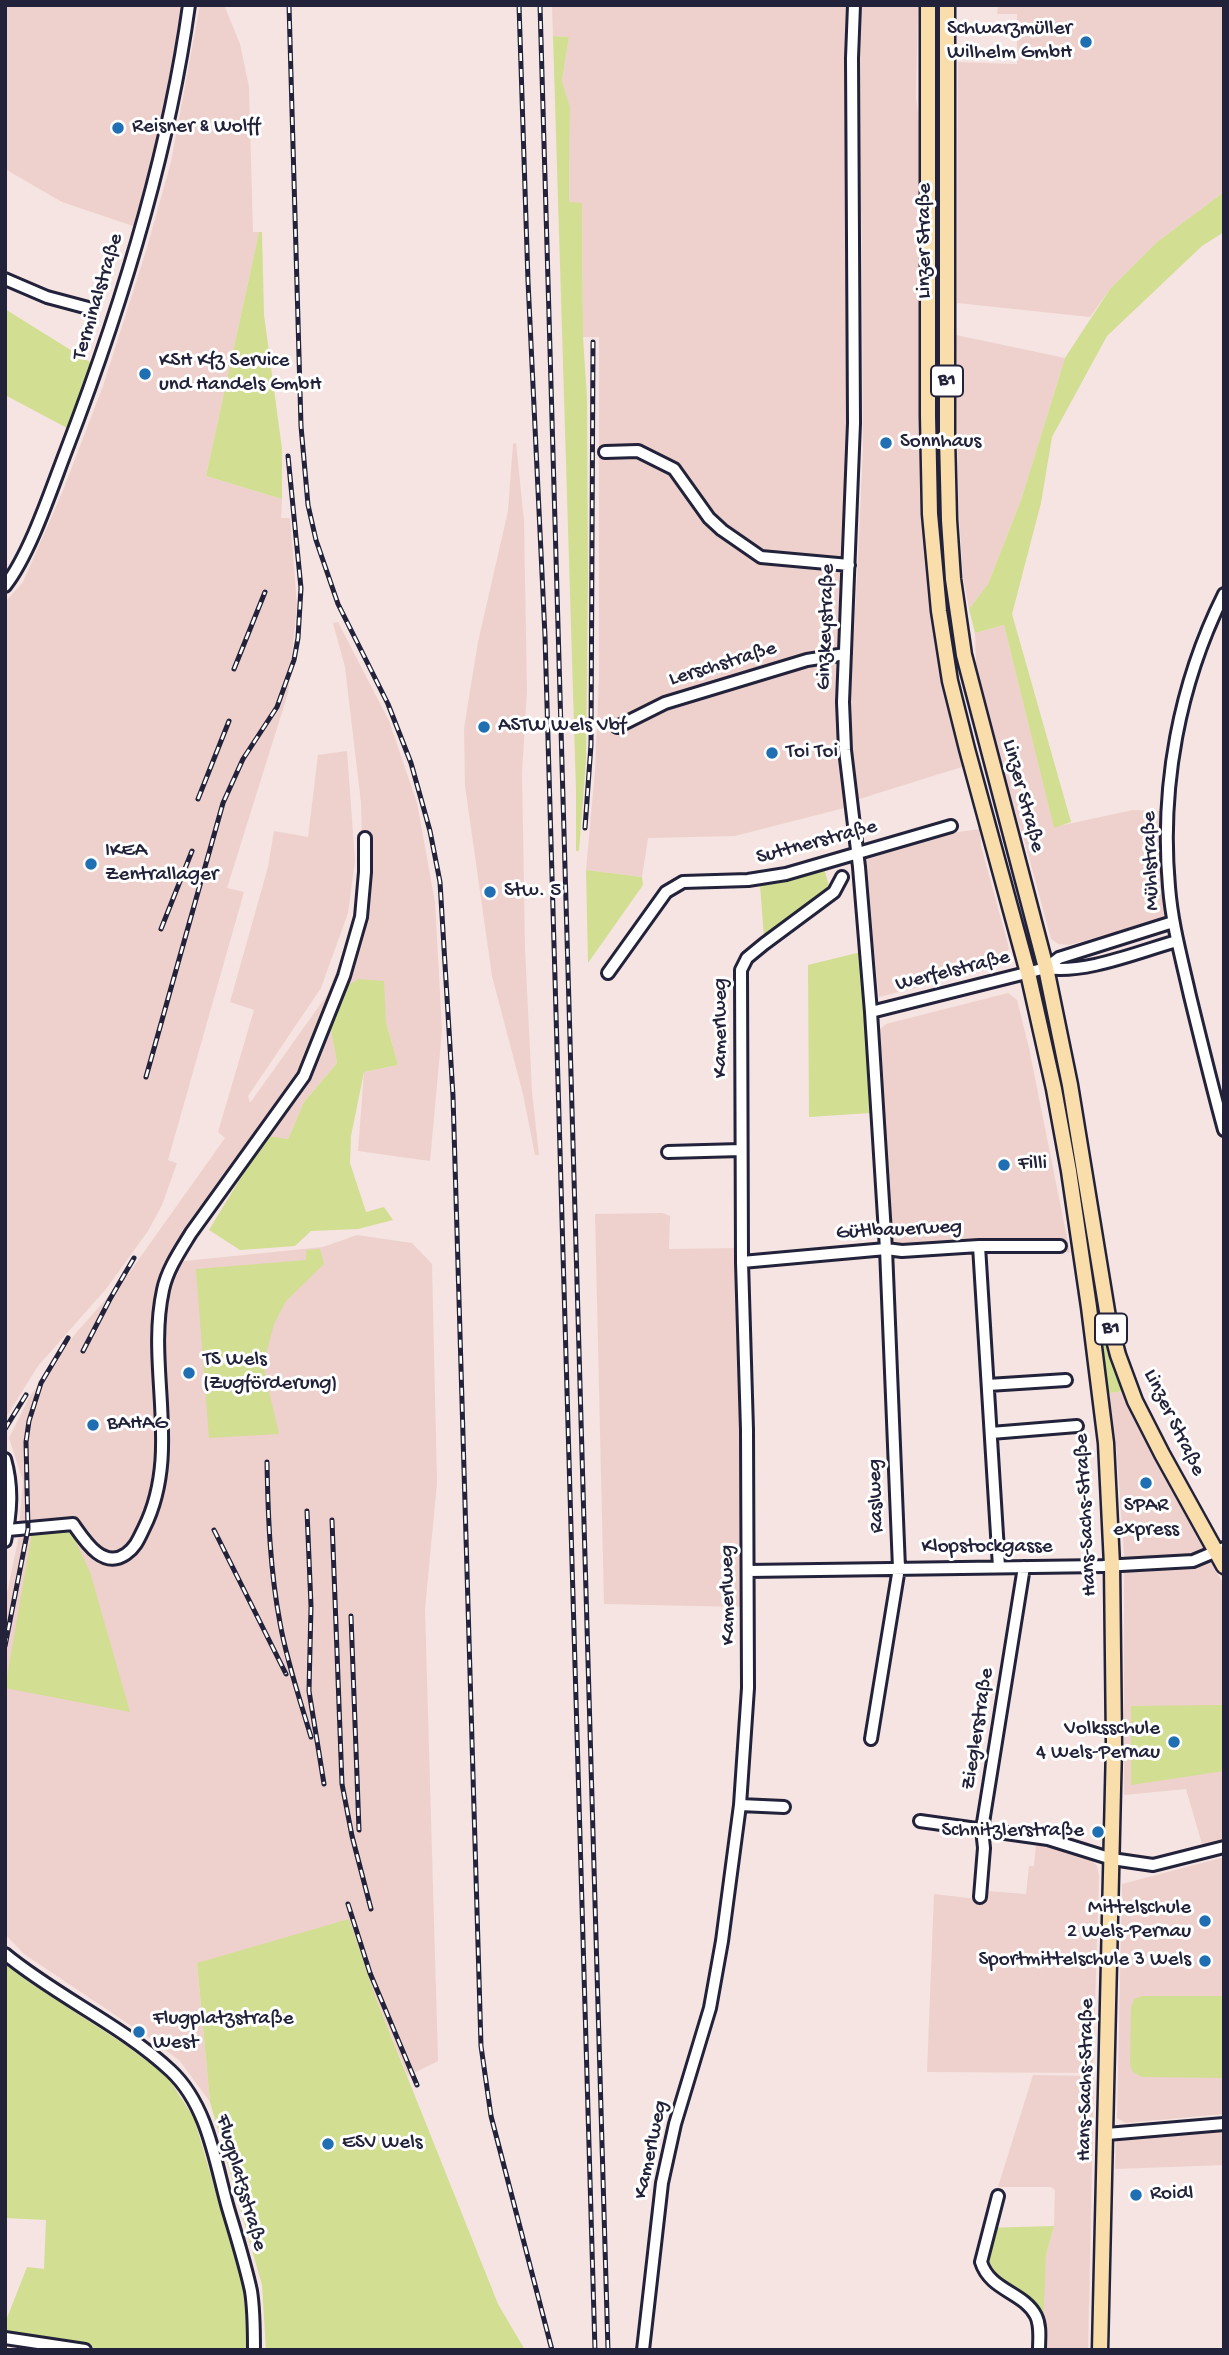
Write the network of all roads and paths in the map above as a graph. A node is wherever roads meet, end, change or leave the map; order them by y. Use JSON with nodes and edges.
{"nodes":[{"id":1,"x":189,"y":5,"type":"edge"},
{"id":2,"x":854,"y":5,"type":"edge"},
{"id":3,"x":928,"y":5,"type":"edge"},
{"id":4,"x":947,"y":5,"type":"edge"},
{"id":5,"x":5,"y":279,"type":"edge"},
{"id":6,"x":92,"y":309,"type":"dead end"},
{"id":7,"x":605,"y":452,"type":"dead end"},
{"id":8,"x":849,"y":565,"type":"junction"},
{"id":9,"x":5,"y":586,"type":"edge"},
{"id":10,"x":1224,"y":594,"type":"edge"},
{"id":11,"x":845,"y":654,"type":"junction"},
{"id":12,"x":617,"y":727,"type":"dead end"},
{"id":13,"x":951,"y":826,"type":"dead end"},
{"id":14,"x":365,"y":838,"type":"dead end"},
{"id":15,"x":857,"y":853,"type":"junction"},
{"id":16,"x":842,"y":877,"type":"dead end"},
{"id":17,"x":1173,"y":922,"type":"junction"},
{"id":18,"x":1177,"y":941,"type":"junction"},
{"id":19,"x":1046,"y":968,"type":"junction"},
{"id":20,"x":1028,"y":972,"type":"junction"},
{"id":21,"x":608,"y":973,"type":"dead end"},
{"id":22,"x":871,"y":1013,"type":"junction"},
{"id":23,"x":1224,"y":1130,"type":"edge"},
{"id":24,"x":741,"y":1150,"type":"junction"},
{"id":25,"x":668,"y":1152,"type":"dead end"},
{"id":26,"x":979,"y":1246,"type":"junction"},
{"id":27,"x":1060,"y":1246,"type":"dead end"},
{"id":28,"x":886,"y":1249,"type":"junction"},
{"id":29,"x":742,"y":1262,"type":"junction"},
{"id":30,"x":1066,"y":1380,"type":"dead end"},
{"id":31,"x":988,"y":1385,"type":"junction"},
{"id":32,"x":1101,"y":1392,"type":"joint"},
{"id":33,"x":1077,"y":1426,"type":"dead end"},
{"id":34,"x":991,"y":1433,"type":"junction"},
{"id":35,"x":5,"y":1459,"type":"edge"},
{"id":36,"x":6,"y":1535,"type":"edge"},
{"id":37,"x":1220,"y":1550,"type":"edge"},
{"id":38,"x":1112,"y":1566,"type":"junction"},
{"id":39,"x":1224,"y":1566,"type":"edge"},
{"id":40,"x":999,"y":1567,"type":"junction"},
{"id":41,"x":1024,"y":1567,"type":"junction"},
{"id":42,"x":900,"y":1568,"type":"junction"},
{"id":43,"x":748,"y":1571,"type":"junction"},
{"id":44,"x":871,"y":1739,"type":"dead end"},
{"id":45,"x":740,"y":1805,"type":"junction"},
{"id":46,"x":784,"y":1807,"type":"dead end"},
{"id":47,"x":920,"y":1821,"type":"dead end"},
{"id":48,"x":982,"y":1829,"type":"junction"},
{"id":49,"x":1224,"y":1847,"type":"edge"},
{"id":50,"x":1112,"y":1859,"type":"junction"},
{"id":51,"x":980,"y":1897,"type":"dead end"},
{"id":52,"x":5,"y":1954,"type":"edge"},
{"id":53,"x":1224,"y":2124,"type":"edge"},
{"id":54,"x":1107,"y":2134,"type":"junction"},
{"id":55,"x":998,"y":2196,"type":"dead end"},
{"id":56,"x":5,"y":2338,"type":"edge"},
{"id":57,"x":85,"y":2350,"type":"edge"},
{"id":58,"x":254,"y":2350,"type":"edge"},
{"id":59,"x":643,"y":2350,"type":"edge"},
{"id":60,"x":1039,"y":2350,"type":"edge"},
{"id":61,"x":1100,"y":2350,"type":"edge"}],
"edges":[{"from":1,"to":9,"type":"street","name":"Terminalstraße"},
{"from":2,"to":8,"type":"street","name":"Ginzkeystraße"},
{"from":3,"to":20,"type":"main road","name":"Linzer Straße","number":"B1"},
{"from":4,"to":19,"type":"main road","name":"Linzer Straße","number":"B1"},
{"from":5,"to":6,"type":"street"},
{"from":7,"to":8,"type":"street"},
{"from":8,"to":11,"type":"street","name":"Ginzkeystraße"},
{"from":10,"to":17,"type":"street","name":"Mühlstraße"},
{"from":11,"to":12,"type":"street","name":"Lerschstraße"},
{"from":11,"to":15,"type":"street","name":"Ginzkeystraße"},
{"from":13,"to":15,"type":"street","name":"Suttnerstraße"},
{"from":14,"to":36,"type":"street"},
{"from":15,"to":21,"type":"street","name":"Suttnerstraße"},
{"from":15,"to":22,"type":"street","name":"Ginzkeystraße"},
{"from":16,"to":24,"type":"street","name":"Kamerlweg"},
{"from":17,"to":18,"type":"street","name":"Mühlstraße"},
{"from":17,"to":19,"type":"street","name":"Werfelstraße"},
{"from":18,"to":19,"type":"street","name":"Werfelstraße"},
{"from":18,"to":23,"type":"street","name":"Mühlstraße"},
{"from":19,"to":20,"type":"street","name":"Werfelstraße"},
{"from":19,"to":37,"type":"main road","name":"Linzer Straße","number":"B1"},
{"from":20,"to":22,"type":"street","name":"Werfelstraße"},
{"from":20,"to":32,"type":"main road","name":"Linzer Straße","number":"B1"},
{"from":22,"to":28,"type":"street","name":"Ginzkeystraße"},
{"from":24,"to":25,"type":"street"},
{"from":24,"to":29,"type":"street","name":"Kamerlweg"},
{"from":26,"to":27,"type":"street","name":"Gütlbauerweg"},
{"from":26,"to":28,"type":"street","name":"Gütlbauerweg"},
{"from":26,"to":31,"type":"street"},
{"from":28,"to":29,"type":"street","name":"Gütlbauerweg"},
{"from":28,"to":42,"type":"street","name":"Raslweg"},
{"from":29,"to":43,"type":"street","name":"Kamerlweg"},
{"from":30,"to":31,"type":"street"},
{"from":31,"to":34,"type":"street"},
{"from":32,"to":38,"type":"main road","name":"Hans-Sachs-Straße"},
{"from":33,"to":34,"type":"street"},
{"from":34,"to":40,"type":"street"},
{"from":35,"to":36,"type":"street"},
{"from":37,"to":38,"type":"street","name":"Klopstockgasse"},
{"from":37,"to":39,"type":"main road","name":"Linzer Straße","number":"B1"},
{"from":38,"to":41,"type":"street","name":"Klopstockgasse"},
{"from":38,"to":50,"type":"main road","name":"Hans-Sachs-Straße"},
{"from":40,"to":41,"type":"street","name":"Klopstockgasse"},
{"from":40,"to":42,"type":"street","name":"Klopstockgasse"},
{"from":41,"to":48,"type":"street","name":"Zieglerstraße"},
{"from":42,"to":43,"type":"street","name":"Klopstockgasse"},
{"from":42,"to":44,"type":"street","name":"Raslweg"},
{"from":43,"to":45,"type":"street","name":"Kamerlweg"},
{"from":45,"to":46,"type":"street"},
{"from":45,"to":59,"type":"street","name":"Kamerlweg"},
{"from":47,"to":48,"type":"street"},
{"from":48,"to":50,"type":"street"},
{"from":48,"to":51,"type":"street","name":"Zieglerstraße"},
{"from":49,"to":50,"type":"street"},
{"from":50,"to":54,"type":"main road","name":"Hans-Sachs-Straße"},
{"from":52,"to":58,"type":"street","name":"Flugplatzstraße"},
{"from":53,"to":54,"type":"street"},
{"from":54,"to":61,"type":"main road","name":"Hans-Sachs-Straße"},
{"from":55,"to":60,"type":"street"},
{"from":56,"to":57,"type":"street"}]}
